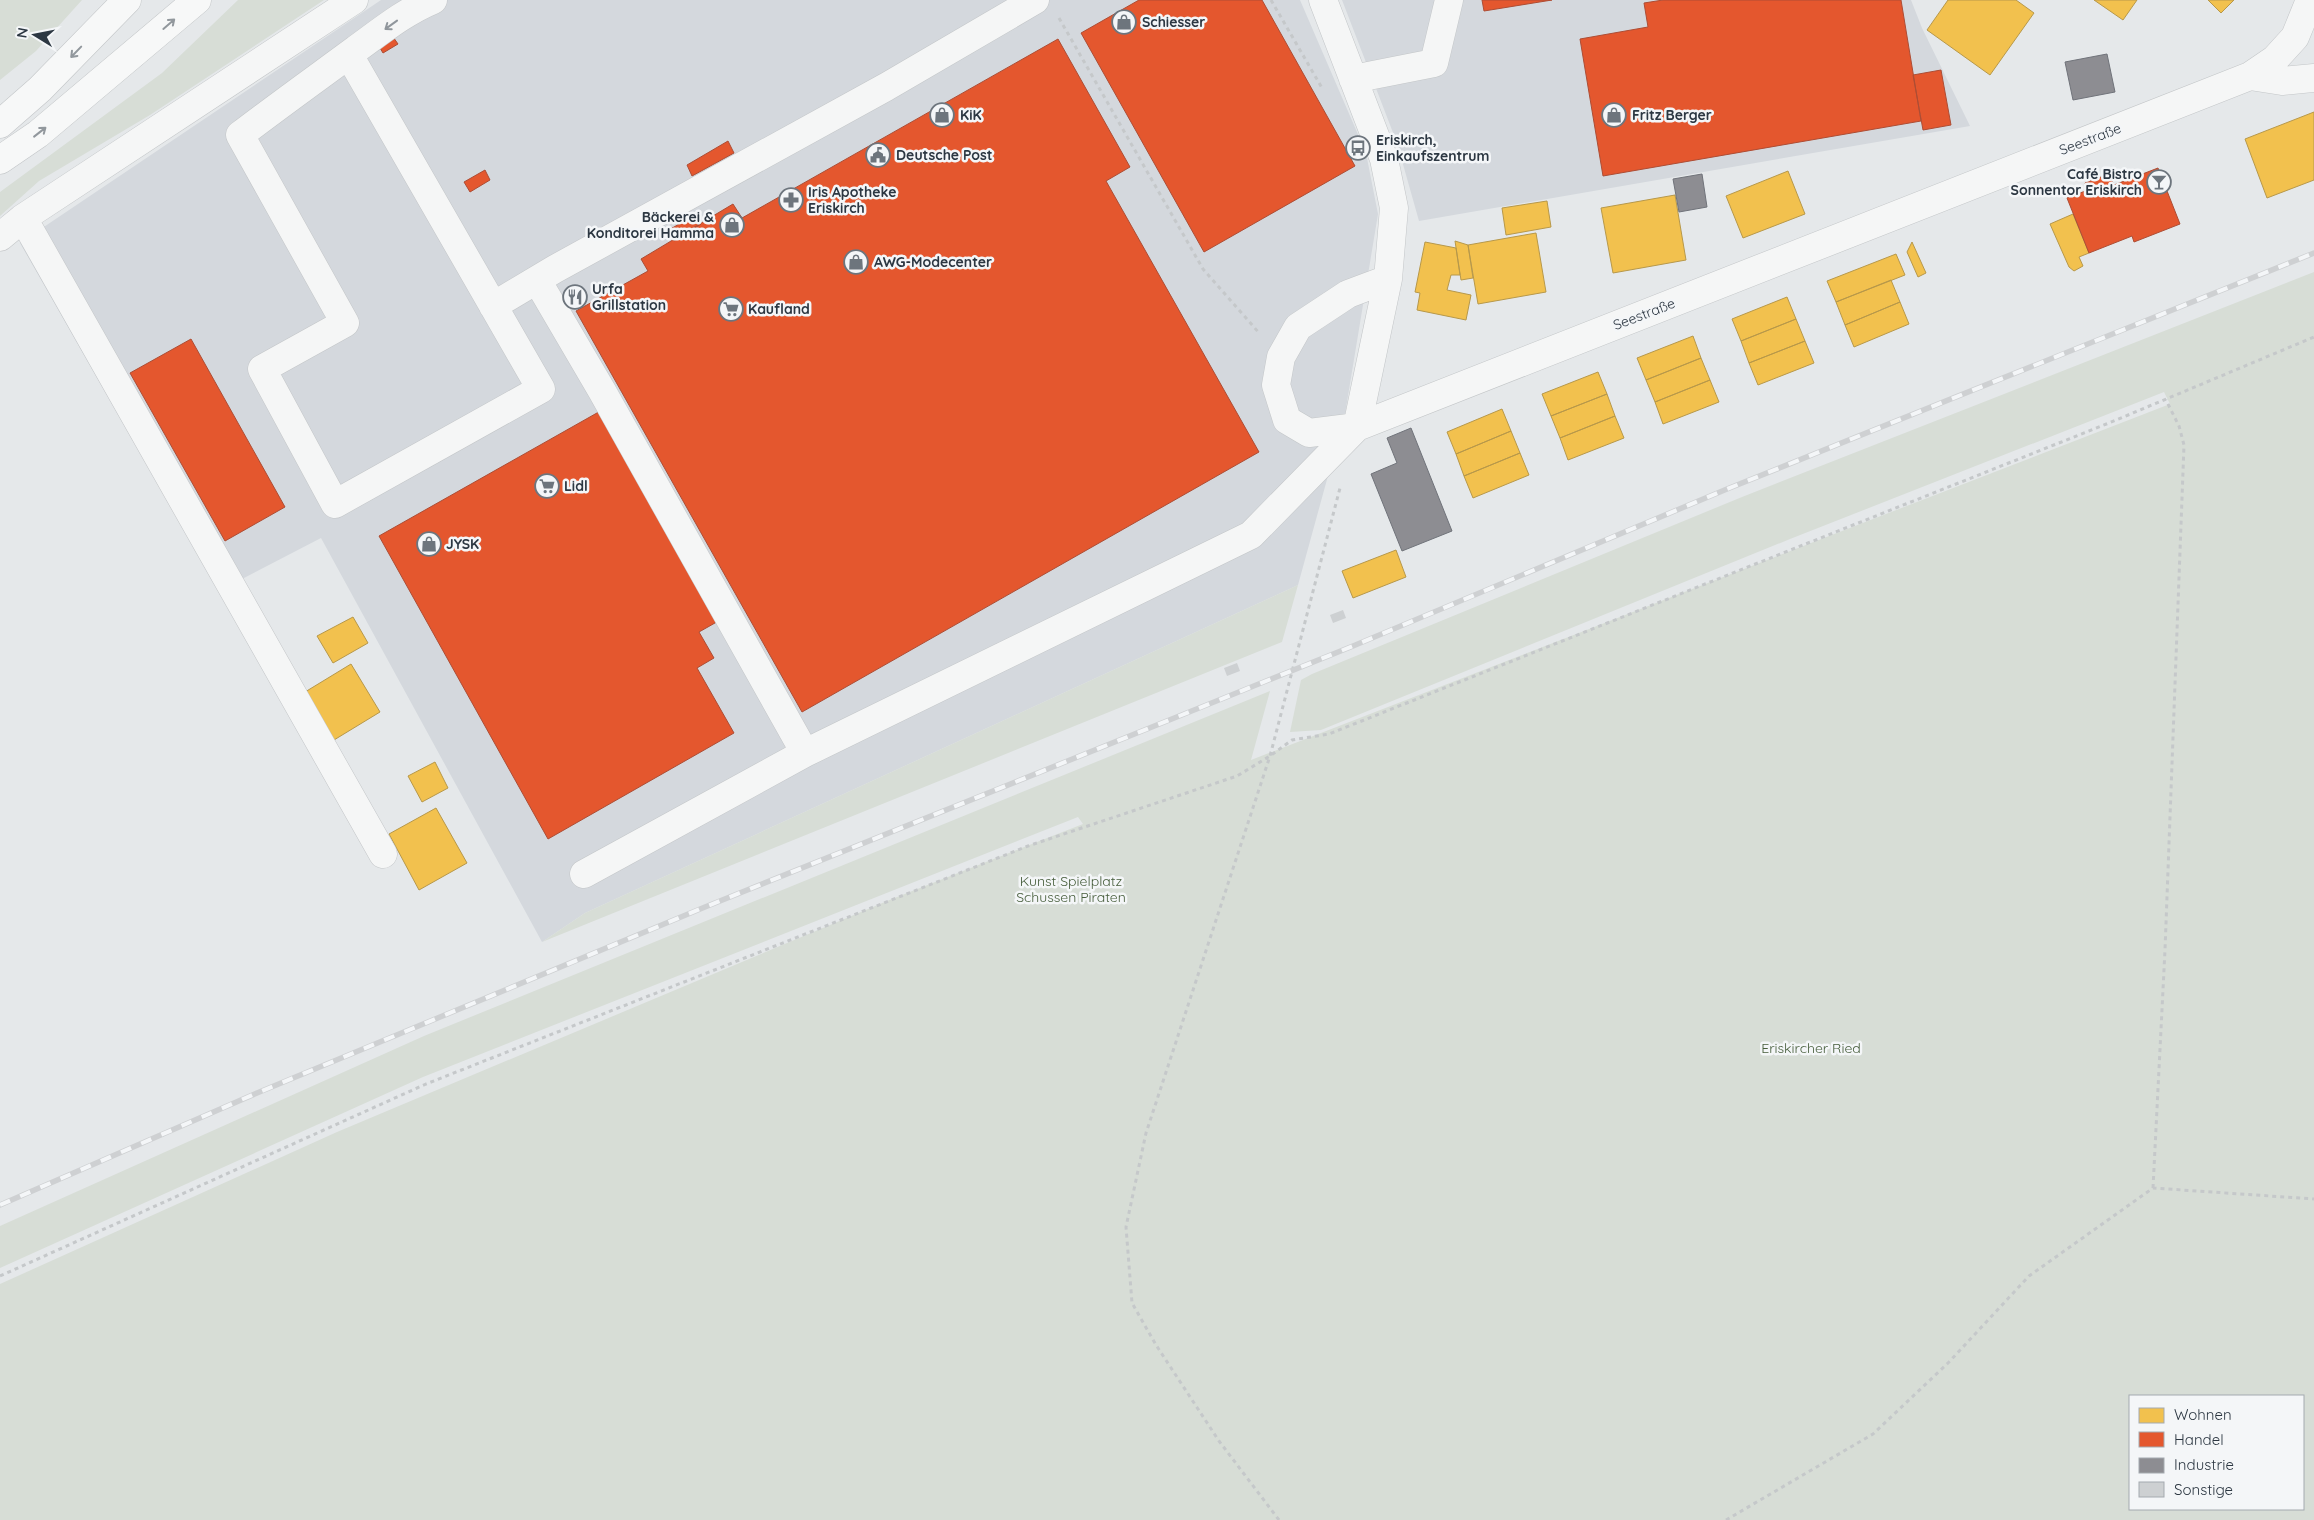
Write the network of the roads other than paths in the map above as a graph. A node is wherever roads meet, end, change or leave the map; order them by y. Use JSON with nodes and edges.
{"nodes":[{"id":1,"x":127,"y":0,"type":"edge"},
{"id":2,"x":197,"y":0,"type":"edge"},
{"id":3,"x":354,"y":0,"type":"edge"},
{"id":4,"x":433,"y":0,"type":"edge"},
{"id":5,"x":1035,"y":0,"type":"edge"},
{"id":6,"x":1322,"y":0,"type":"edge"},
{"id":7,"x":1449,"y":0,"type":"edge"},
{"id":8,"x":2310,"y":0,"type":"edge"},
{"id":9,"x":349,"y":55,"type":"junction"},
{"id":10,"x":2250,"y":76,"type":"junction"},
{"id":11,"x":2314,"y":78,"type":"edge"},
{"id":12,"x":1353,"y":79,"type":"junction"},
{"id":13,"x":0,"y":124,"type":"edge"},
{"id":14,"x":0,"y":160,"type":"edge"},
{"id":15,"x":23,"y":218,"type":"junction"},
{"id":16,"x":0,"y":237,"type":"edge"},
{"id":17,"x":1388,"y":279,"type":"junction"},
{"id":18,"x":537,"y":280,"type":"junction"},
{"id":19,"x":493,"y":306,"type":"junction"},
{"id":20,"x":1357,"y":427,"type":"junction"},
{"id":21,"x":806,"y":753,"type":"junction"},
{"id":22,"x":383,"y":854,"type":"dead end"},
{"id":23,"x":584,"y":874,"type":"dead end"}],
"edges":[{"from":1,"to":13,"type":"main road","one_way":true},
{"from":14,"to":2,"type":"main road","one_way":true},
{"from":3,"to":15,"type":"street"},
{"from":4,"to":9,"type":"street","one_way":true},
{"from":5,"to":18,"type":"street"},
{"from":6,"to":12,"type":"street"},
{"from":7,"to":12,"type":"street"},
{"from":8,"to":10,"type":"street","name":"Seestraße"},
{"from":9,"to":19,"type":"street"},
{"from":9,"to":19,"type":"street"},
{"from":10,"to":11,"type":"street"},
{"from":10,"to":20,"type":"street","name":"Seestraße"},
{"from":12,"to":17,"type":"street"},
{"from":15,"to":16,"type":"street"},
{"from":15,"to":22,"type":"street"},
{"from":17,"to":20,"type":"street"},
{"from":17,"to":20,"type":"street"},
{"from":18,"to":19,"type":"street"},
{"from":18,"to":21,"type":"street"},
{"from":20,"to":21,"type":"street"},
{"from":21,"to":23,"type":"street"}]}
